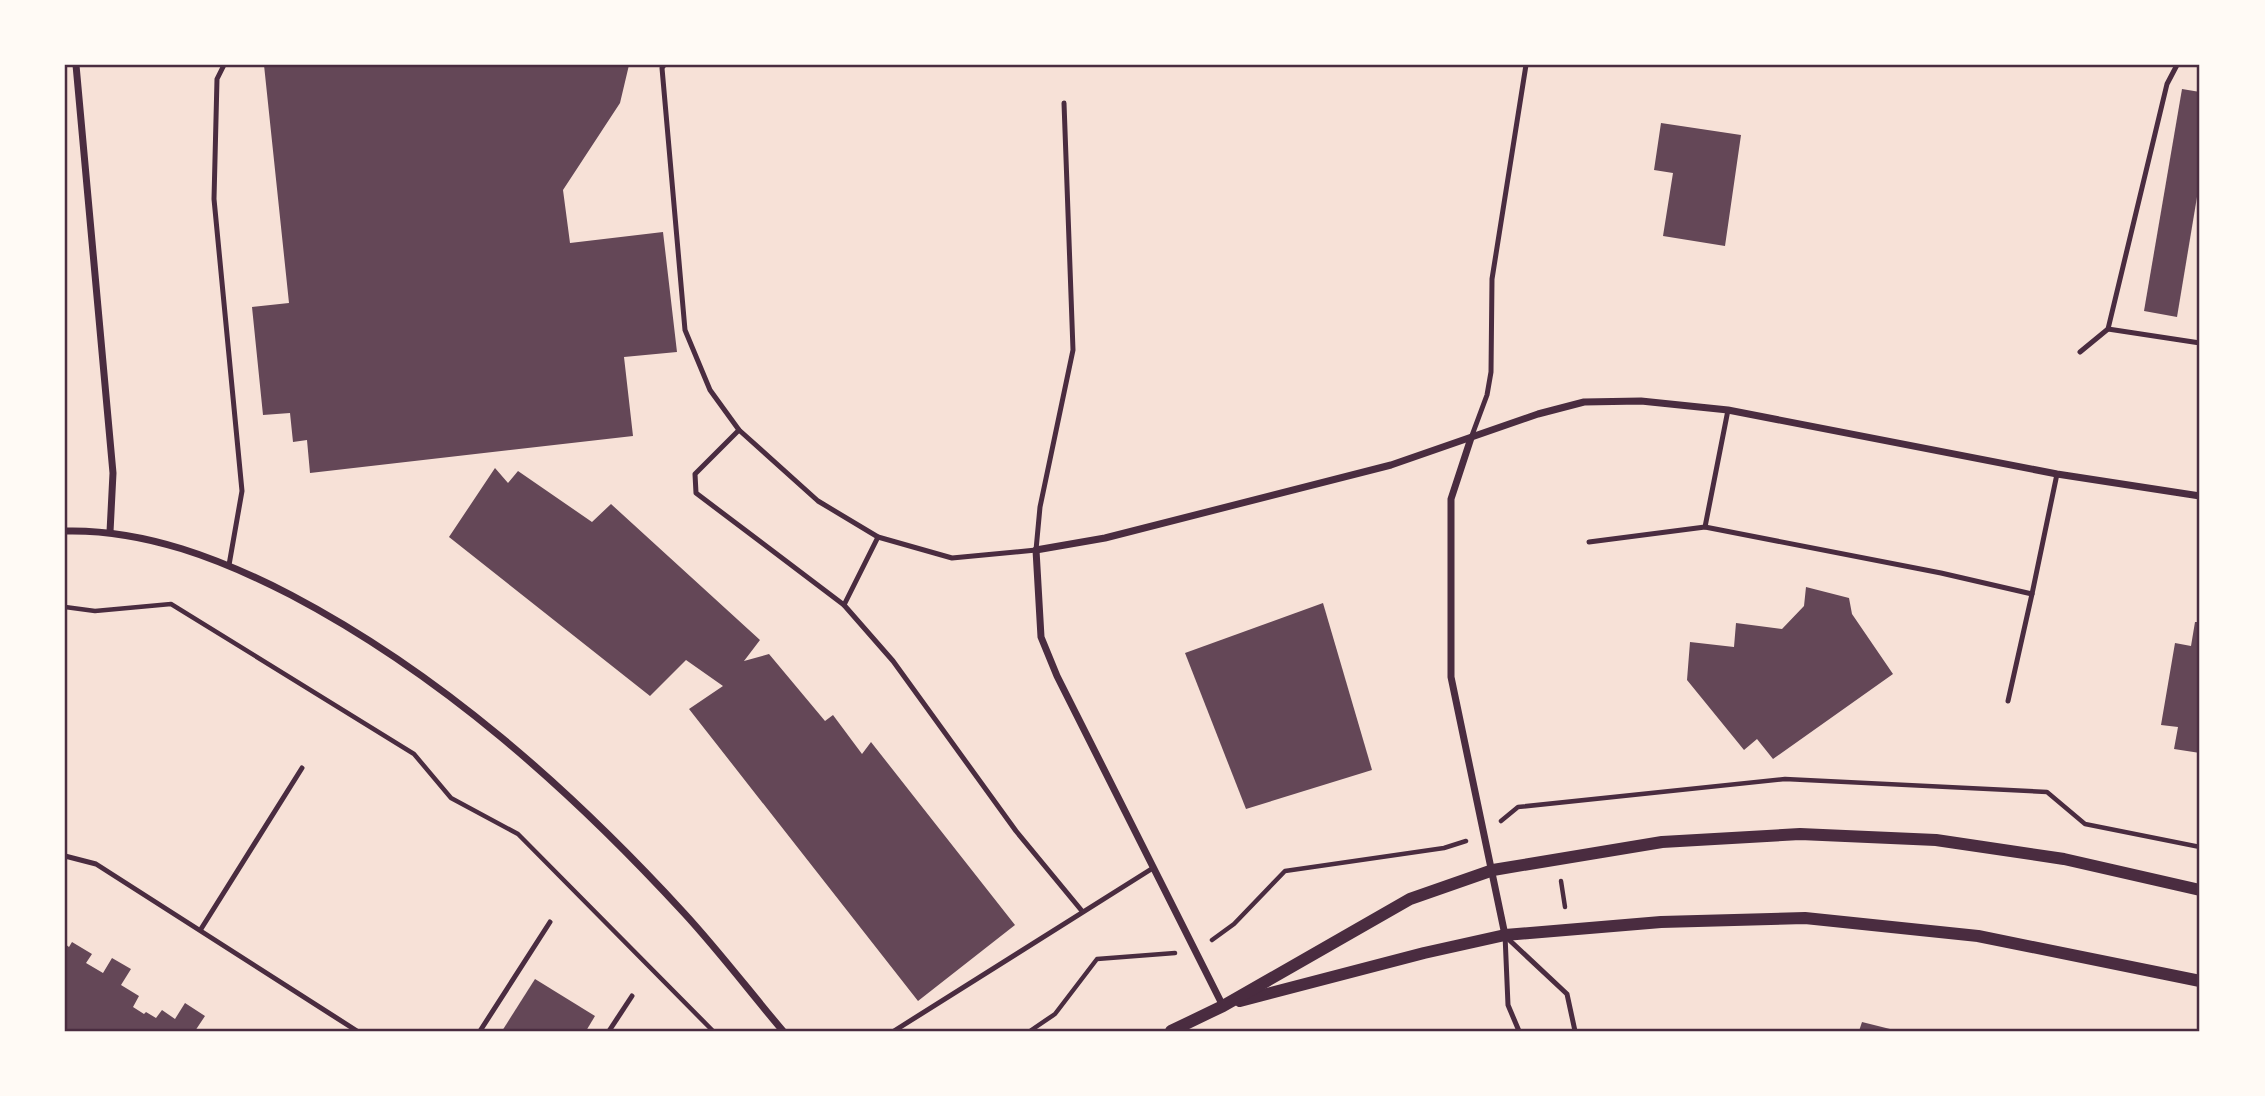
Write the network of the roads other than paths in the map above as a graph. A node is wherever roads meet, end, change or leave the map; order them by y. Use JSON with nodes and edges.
{"nodes":[{"id":1,"x":76,"y":65,"type":"edge"},
{"id":2,"x":223,"y":65,"type":"edge"},
{"id":3,"x":664,"y":65,"type":"edge"},
{"id":4,"x":1527,"y":65,"type":"edge"},
{"id":5,"x":2177,"y":65,"type":"edge"},
{"id":6,"x":1064,"y":103,"type":"dead end"},
{"id":7,"x":2108,"y":329,"type":"junction"},
{"id":8,"x":2200,"y":343,"type":"edge"},
{"id":9,"x":2080,"y":352,"type":"dead end"},
{"id":10,"x":1728,"y":410,"type":"junction"},
{"id":11,"x":738,"y":430,"type":"junction"},
{"id":12,"x":1471,"y":438,"type":"junction"},
{"id":13,"x":2057,"y":474,"type":"junction"},
{"id":14,"x":2200,"y":496,"type":"edge"},
{"id":15,"x":1705,"y":527,"type":"junction"},
{"id":16,"x":65,"y":531,"type":"edge"},
{"id":17,"x":110,"y":532,"type":"junction"},
{"id":18,"x":878,"y":537,"type":"junction"},
{"id":19,"x":1589,"y":541,"type":"dead end"},
{"id":20,"x":1036,"y":550,"type":"junction"},
{"id":21,"x":229,"y":565,"type":"junction"},
{"id":22,"x":2032,"y":594,"type":"junction"},
{"id":23,"x":844,"y":605,"type":"junction"},
{"id":24,"x":2008,"y":701,"type":"dead end"},
{"id":25,"x":302,"y":768,"type":"dead end"},
{"id":26,"x":65,"y":856,"type":"edge"},
{"id":27,"x":1153,"y":868,"type":"junction"},
{"id":28,"x":1493,"y":870,"type":"junction"},
{"id":29,"x":2200,"y":890,"type":"edge"},
{"id":30,"x":1083,"y":911,"type":"junction"},
{"id":31,"x":550,"y":922,"type":"dead end"},
{"id":32,"x":201,"y":929,"type":"junction"},
{"id":33,"x":1505,"y":936,"type":"junction"},
{"id":34,"x":2200,"y":981,"type":"edge"},
{"id":35,"x":632,"y":996,"type":"dead end"},
{"id":36,"x":1223,"y":1006,"type":"junction"},
{"id":37,"x":357,"y":1031,"type":"edge"},
{"id":38,"x":480,"y":1031,"type":"edge"},
{"id":39,"x":609,"y":1031,"type":"edge"},
{"id":40,"x":782,"y":1031,"type":"edge"},
{"id":41,"x":894,"y":1031,"type":"edge"},
{"id":42,"x":1171,"y":1031,"type":"edge"},
{"id":43,"x":1519,"y":1031,"type":"edge"},
{"id":44,"x":1575,"y":1031,"type":"edge"}],
"edges":[{"from":1,"to":17,"type":"street"},
{"from":2,"to":21,"type":"lane"},
{"from":3,"to":11,"type":"lane"},
{"from":4,"to":12,"type":"lane"},
{"from":5,"to":7,"type":"lane"},
{"from":6,"to":20,"type":"lane"},
{"from":7,"to":8,"type":"lane"},
{"from":7,"to":9,"type":"lane"},
{"from":10,"to":12,"type":"street"},
{"from":10,"to":13,"type":"street"},
{"from":10,"to":15,"type":"lane"},
{"from":11,"to":18,"type":"lane"},
{"from":11,"to":23,"type":"lane"},
{"from":12,"to":20,"type":"street"},
{"from":12,"to":28,"type":"street"},
{"from":13,"to":14,"type":"street"},
{"from":13,"to":22,"type":"lane"},
{"from":15,"to":19,"type":"lane"},
{"from":15,"to":22,"type":"lane"},
{"from":16,"to":17,"type":"street"},
{"from":17,"to":21,"type":"street"},
{"from":18,"to":20,"type":"lane"},
{"from":18,"to":23,"type":"lane"},
{"from":20,"to":27,"type":"street"},
{"from":21,"to":40,"type":"street"},
{"from":22,"to":24,"type":"lane"},
{"from":23,"to":30,"type":"lane"},
{"from":25,"to":32,"type":"lane"},
{"from":26,"to":32,"type":"lane"},
{"from":27,"to":30,"type":"lane"},
{"from":27,"to":36,"type":"street"},
{"from":28,"to":29,"type":"street"},
{"from":28,"to":33,"type":"street"},
{"from":28,"to":36,"type":"street"},
{"from":30,"to":41,"type":"lane"},
{"from":31,"to":38,"type":"lane"},
{"from":32,"to":37,"type":"lane"},
{"from":33,"to":34,"type":"street"},
{"from":33,"to":36,"type":"street"},
{"from":33,"to":43,"type":"lane"},
{"from":33,"to":44,"type":"lane"},
{"from":35,"to":39,"type":"lane"},
{"from":36,"to":42,"type":"street"}]}
